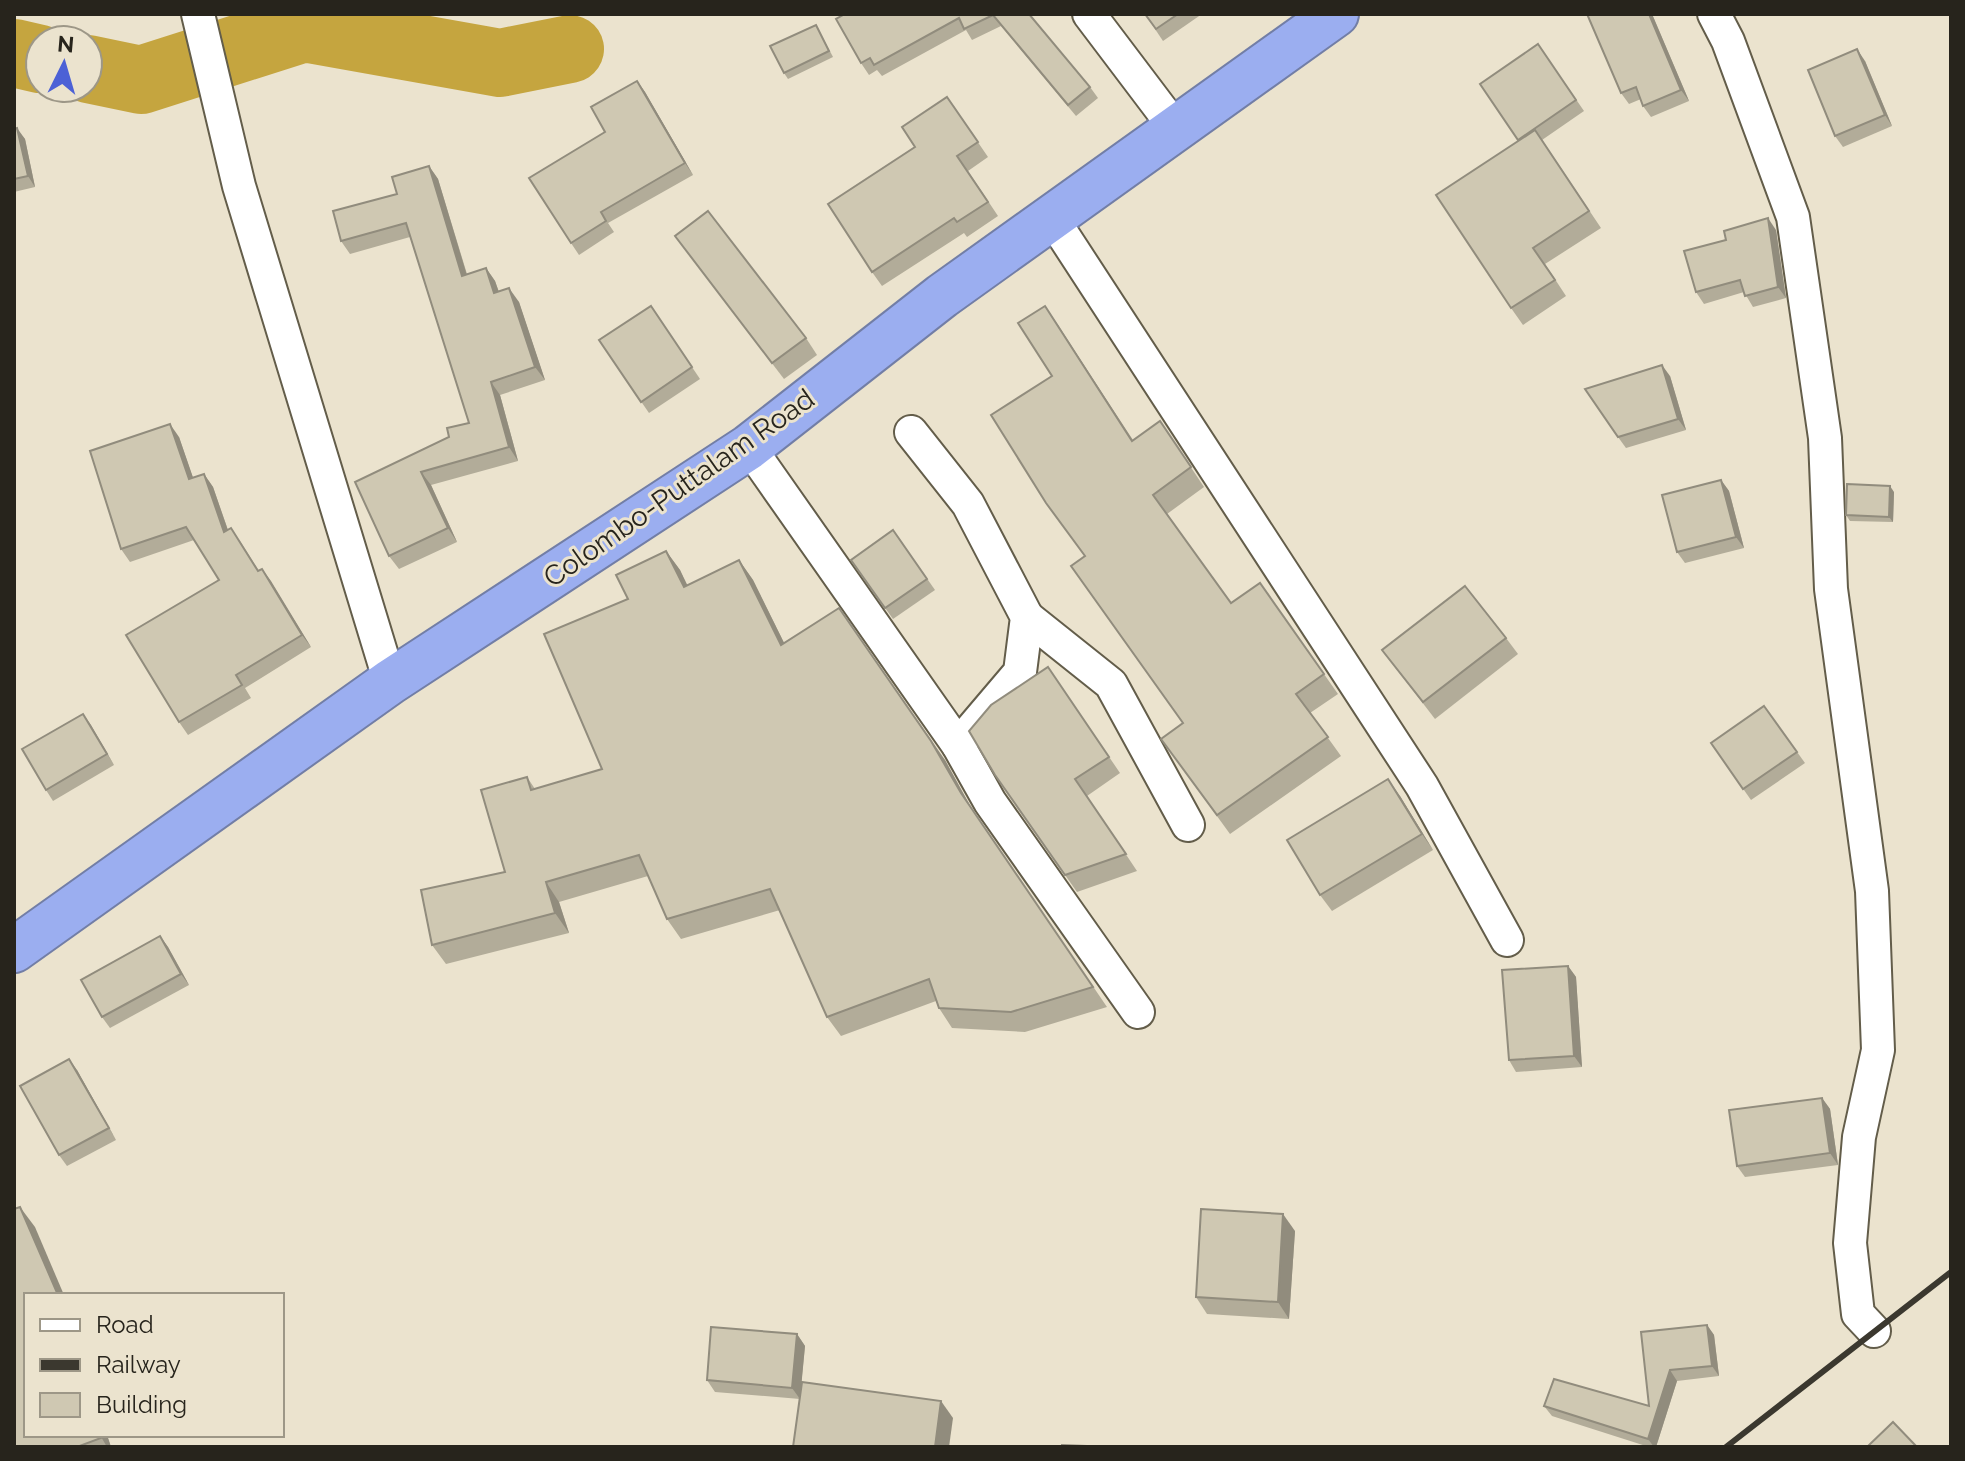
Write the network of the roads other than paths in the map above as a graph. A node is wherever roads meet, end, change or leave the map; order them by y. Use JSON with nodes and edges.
{"nodes":[{"id":1,"x":198,"y":14,"type":"edge"},
{"id":2,"x":1089,"y":14,"type":"edge"},
{"id":3,"x":1336,"y":14,"type":"edge"},
{"id":4,"x":1714,"y":14,"type":"edge"},
{"id":5,"x":1176,"y":129,"type":"junction"},
{"id":6,"x":1052,"y":218,"type":"junction"},
{"id":7,"x":911,"y":432,"type":"dead end"},
{"id":8,"x":749,"y":447,"type":"junction"},
{"id":9,"x":1027,"y":617,"type":"junction"},
{"id":10,"x":390,"y":682,"type":"junction"},
{"id":11,"x":958,"y":745,"type":"junction"},
{"id":12,"x":1188,"y":825,"type":"dead end"},
{"id":13,"x":1507,"y":940,"type":"dead end"},
{"id":14,"x":14,"y":950,"type":"edge"},
{"id":15,"x":1138,"y":1012,"type":"dead end"},
{"id":16,"x":1874,"y":1331,"type":"dead end"}],
"edges":[{"from":1,"to":10,"type":"street"},
{"from":2,"to":5,"type":"street"},
{"from":3,"to":5,"type":"highway","name":"Colombo-Puttalam Road"},
{"from":4,"to":16,"type":"street"},
{"from":5,"to":6,"type":"highway","name":"Colombo-Puttalam Road"},
{"from":6,"to":8,"type":"highway","name":"Colombo-Puttalam Road"},
{"from":6,"to":13,"type":"street"},
{"from":7,"to":9,"type":"street"},
{"from":8,"to":10,"type":"highway","name":"Colombo-Puttalam Road"},
{"from":8,"to":11,"type":"street"},
{"from":9,"to":11,"type":"street"},
{"from":9,"to":12,"type":"street"},
{"from":10,"to":14,"type":"highway","name":"Colombo-Puttalam Road"},
{"from":11,"to":15,"type":"street"}]}
